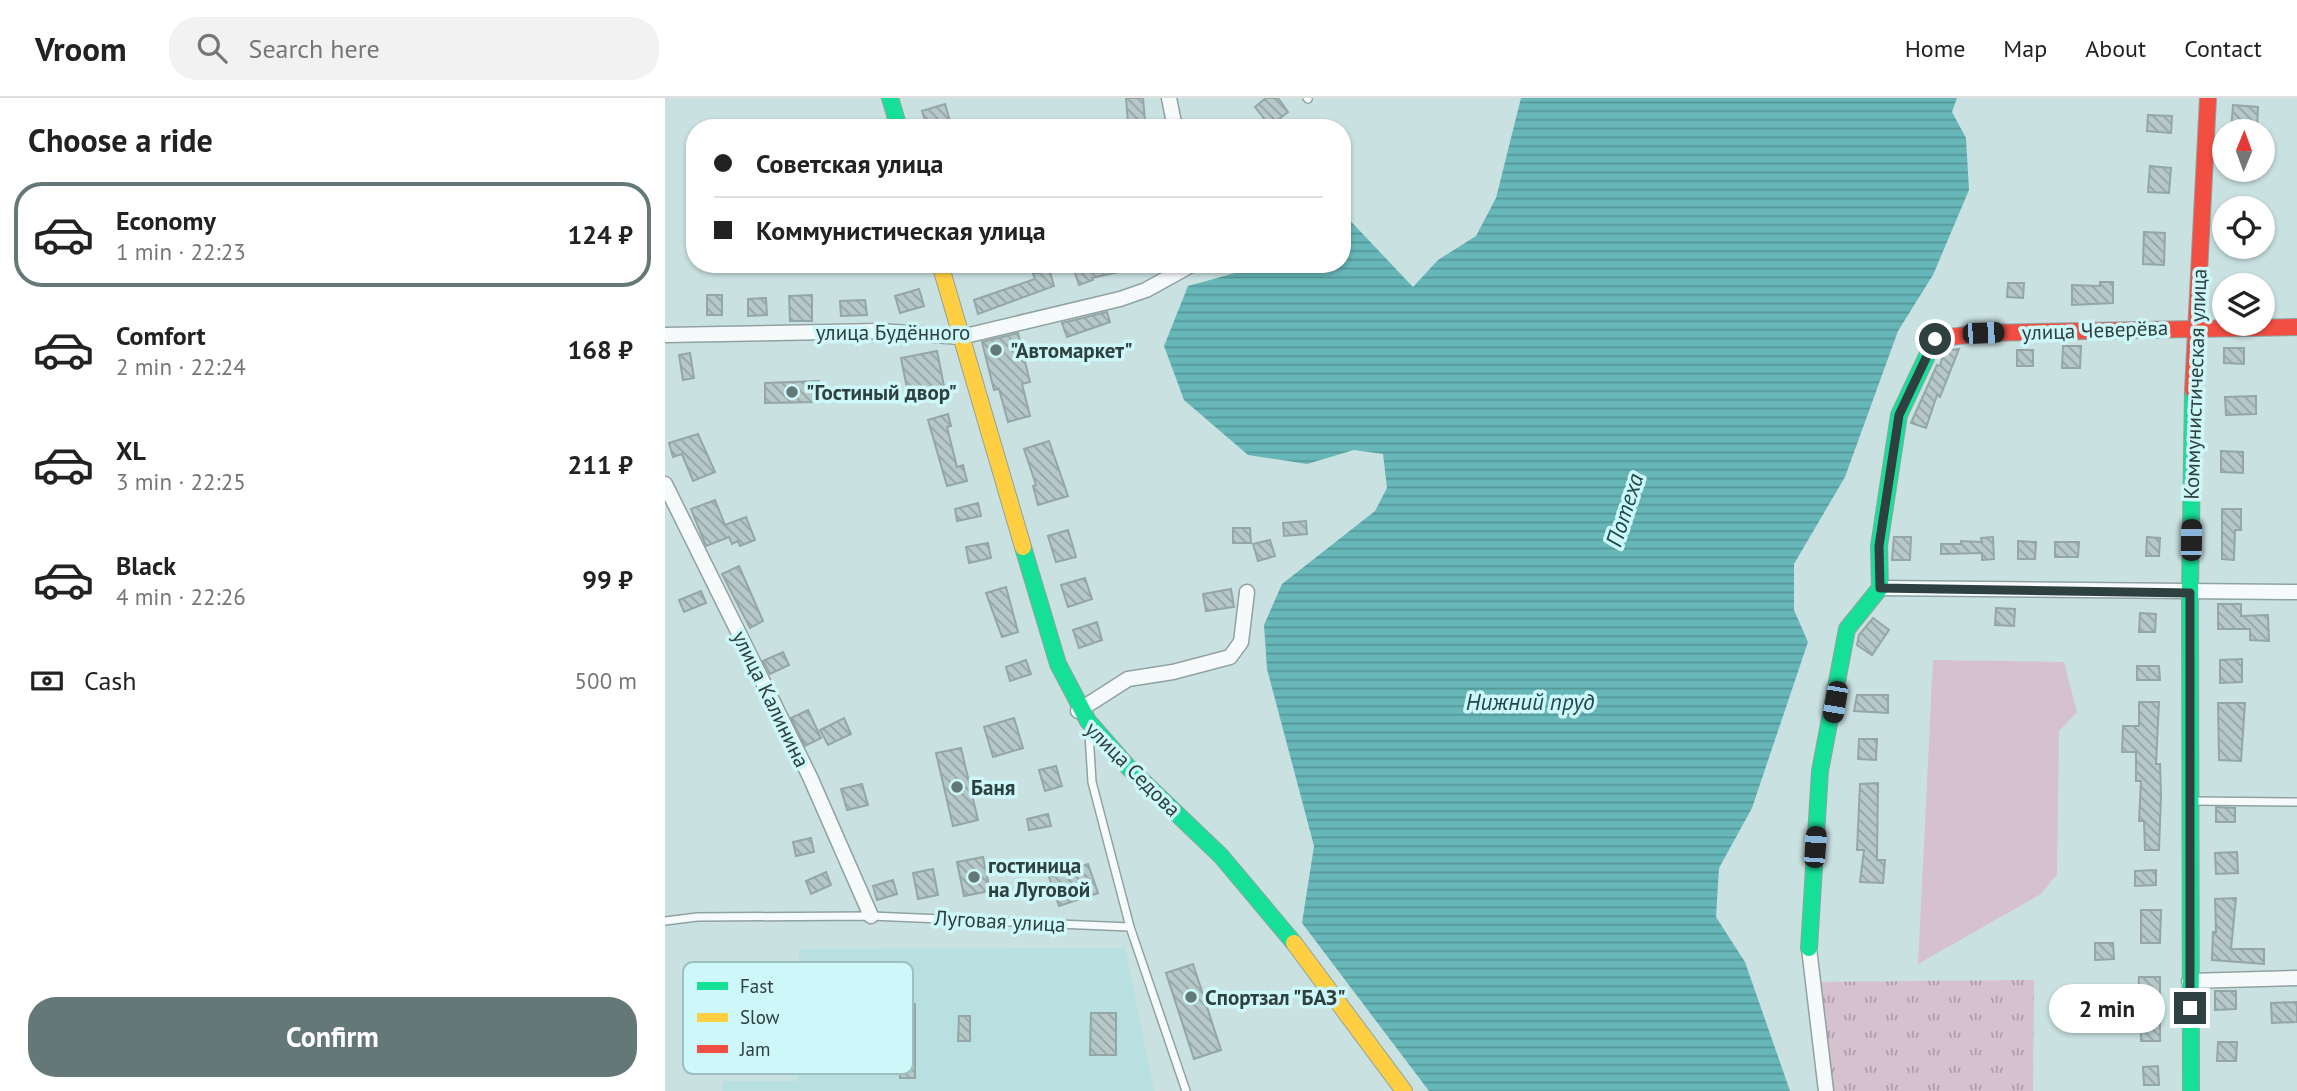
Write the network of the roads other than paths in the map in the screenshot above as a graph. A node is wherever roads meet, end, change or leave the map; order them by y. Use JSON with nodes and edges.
{"nodes":[{"id":1,"x":890,"y":98,"type":"edge"},
{"id":2,"x":1169,"y":98,"type":"edge"},
{"id":3,"x":2208,"y":98,"type":"edge"},
{"id":4,"x":896,"y":119,"type":"edge"},
{"id":5,"x":1173,"y":119,"type":"edge"},
{"id":6,"x":943,"y":273,"type":"edge"},
{"id":7,"x":1176,"y":273,"type":"edge"},
{"id":8,"x":2194,"y":327,"type":"junction"},
{"id":9,"x":2297,"y":327,"type":"edge"},
{"id":10,"x":665,"y":335,"type":"edge"},
{"id":11,"x":961,"y":337,"type":"junction"},
{"id":12,"x":665,"y":484,"type":"edge"},
{"id":13,"x":1880,"y":588,"type":"junction"},
{"id":14,"x":1247,"y":592,"type":"dead end"},
{"id":15,"x":2297,"y":592,"type":"edge"},
{"id":16,"x":2190,"y":593,"type":"junction"},
{"id":17,"x":1078,"y":711,"type":"junction"},
{"id":18,"x":1089,"y":726,"type":"junction"},
{"id":19,"x":2190,"y":800,"type":"junction"},
{"id":20,"x":2297,"y":802,"type":"edge"},
{"id":21,"x":871,"y":916,"type":"junction"},
{"id":22,"x":665,"y":921,"type":"edge"},
{"id":23,"x":1130,"y":927,"type":"junction"},
{"id":24,"x":1809,"y":948,"type":"joint"},
{"id":25,"x":2297,"y":978,"type":"edge"},
{"id":26,"x":2189,"y":981,"type":"junction"},
{"id":27,"x":1186,"y":1091,"type":"edge"},
{"id":28,"x":1404,"y":1091,"type":"edge"},
{"id":29,"x":1826,"y":1091,"type":"edge"},
{"id":30,"x":2191,"y":1091,"type":"edge"}],
"edges":[{"from":1,"to":4,"type":"street"},
{"from":2,"to":5,"type":"street"},
{"from":3,"to":8,"type":"street","name":"Коммунистическая улица"},
{"from":6,"to":11,"type":"street","name":"улица Седова"},
{"from":7,"to":11,"type":"street","name":"улица Будённого"},
{"from":8,"to":9,"type":"street","name":"улица Чеверёва"},
{"from":8,"to":13,"type":"street","name":"улица Чеверёва"},
{"from":8,"to":16,"type":"street","name":"Коммунистическая улица"},
{"from":10,"to":11,"type":"street","name":"улица Будённого"},
{"from":11,"to":17,"type":"street","name":"улица Седова"},
{"from":12,"to":21,"type":"street","name":"улица Калинина"},
{"from":13,"to":16,"type":"street"},
{"from":13,"to":24,"type":"street"},
{"from":14,"to":17,"type":"street"},
{"from":15,"to":16,"type":"street"},
{"from":16,"to":19,"type":"street","name":"Коммунистическая улица"},
{"from":17,"to":18,"type":"street","name":"улица Седова"},
{"from":18,"to":23,"type":"lane"},
{"from":18,"to":28,"type":"street","name":"улица Седова"},
{"from":19,"to":20,"type":"lane"},
{"from":19,"to":26,"type":"street","name":"Коммунистическая улица"},
{"from":21,"to":22,"type":"lane","name":"Луговая улица"},
{"from":21,"to":23,"type":"lane","name":"Луговая улица"},
{"from":23,"to":27,"type":"lane"},
{"from":24,"to":29,"type":"street"},
{"from":25,"to":26,"type":"street"},
{"from":26,"to":30,"type":"street","name":"Коммунистическая улица"}]}
